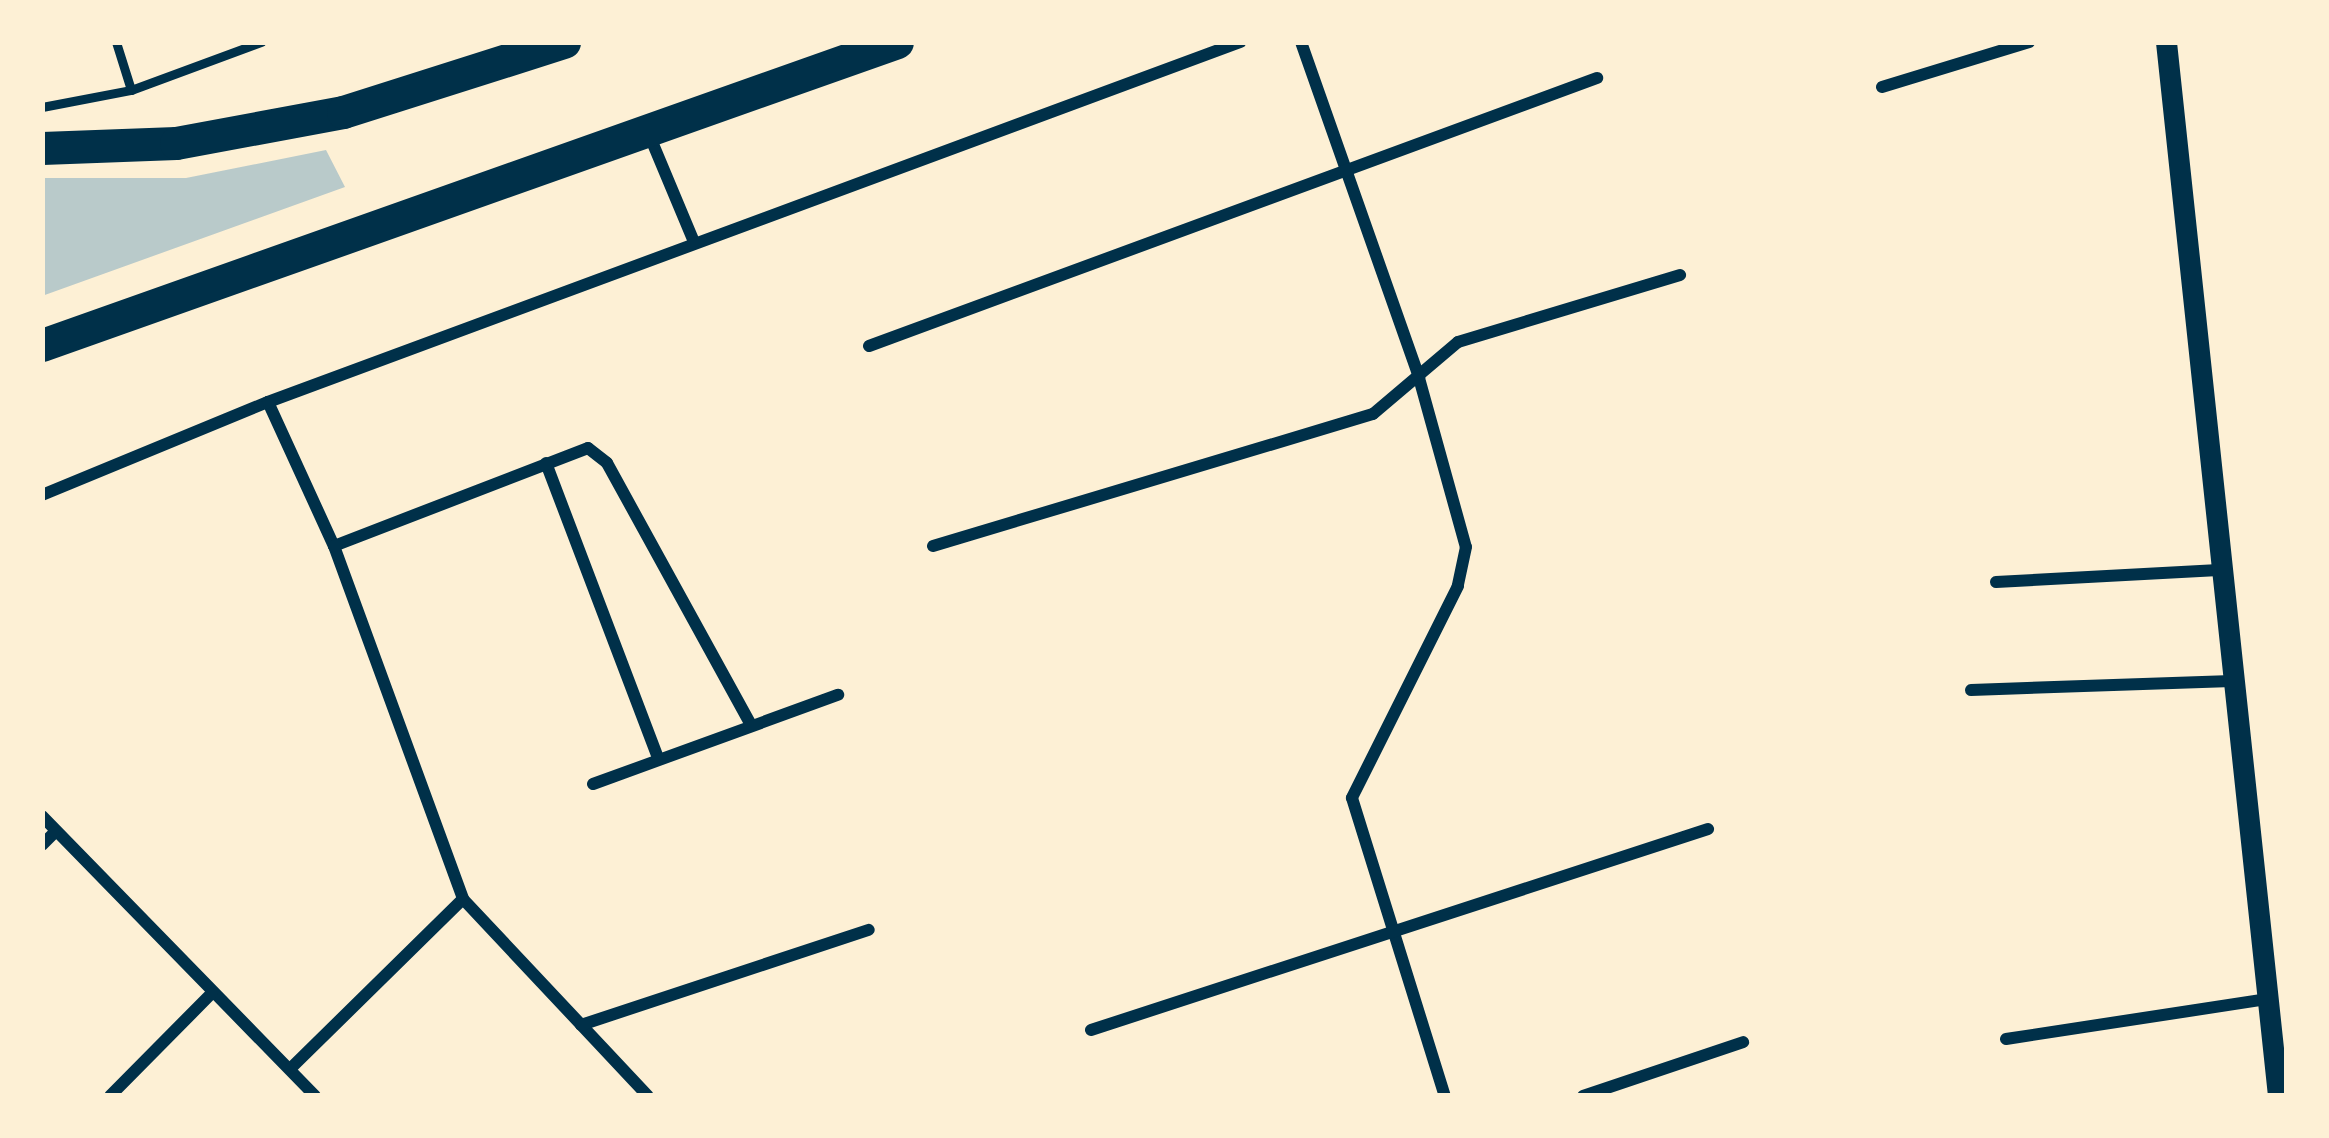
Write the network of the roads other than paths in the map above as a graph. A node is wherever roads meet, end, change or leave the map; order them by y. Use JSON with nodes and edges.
{"nodes":[{"id":1,"x":116,"y":42,"type":"edge"},
{"id":2,"x":261,"y":42,"type":"edge"},
{"id":3,"x":564,"y":42,"type":"edge"},
{"id":4,"x":897,"y":42,"type":"edge"},
{"id":5,"x":1240,"y":42,"type":"edge"},
{"id":6,"x":1301,"y":42,"type":"edge"},
{"id":7,"x":2029,"y":42,"type":"edge"},
{"id":8,"x":2166,"y":42,"type":"edge"},
{"id":9,"x":1597,"y":78,"type":"dead end"},
{"id":10,"x":1882,"y":86,"type":"dead end"},
{"id":11,"x":131,"y":90,"type":"junction"},
{"id":12,"x":42,"y":106,"type":"edge"},
{"id":13,"x":647,"y":130,"type":"junction"},
{"id":14,"x":42,"y":148,"type":"edge"},
{"id":15,"x":1346,"y":171,"type":"junction"},
{"id":16,"x":694,"y":242,"type":"junction"},
{"id":17,"x":1680,"y":275,"type":"dead end"},
{"id":18,"x":42,"y":346,"type":"edge"},
{"id":19,"x":869,"y":346,"type":"dead end"},
{"id":20,"x":1419,"y":377,"type":"junction"},
{"id":21,"x":268,"y":402,"type":"junction"},
{"id":22,"x":546,"y":464,"type":"junction"},
{"id":23,"x":42,"y":495,"type":"edge"},
{"id":24,"x":334,"y":546,"type":"junction"},
{"id":25,"x":933,"y":547,"type":"dead end"},
{"id":26,"x":2218,"y":570,"type":"junction"},
{"id":27,"x":1996,"y":581,"type":"dead end"},
{"id":28,"x":2231,"y":681,"type":"junction"},
{"id":29,"x":1971,"y":690,"type":"dead end"},
{"id":30,"x":838,"y":695,"type":"dead end"},
{"id":31,"x":750,"y":723,"type":"junction"},
{"id":32,"x":658,"y":758,"type":"junction"},
{"id":33,"x":593,"y":784,"type":"dead end"},
{"id":34,"x":42,"y":816,"type":"edge"},
{"id":35,"x":1708,"y":829,"type":"dead end"},
{"id":36,"x":55,"y":832,"type":"junction"},
{"id":37,"x":42,"y":845,"type":"edge"},
{"id":38,"x":463,"y":899,"type":"junction"},
{"id":39,"x":868,"y":930,"type":"dead end"},
{"id":40,"x":1392,"y":931,"type":"junction"},
{"id":41,"x":211,"y":994,"type":"junction"},
{"id":42,"x":2268,"y":999,"type":"junction"},
{"id":43,"x":581,"y":1025,"type":"junction"},
{"id":44,"x":1091,"y":1030,"type":"dead end"},
{"id":45,"x":2006,"y":1039,"type":"dead end"},
{"id":46,"x":1743,"y":1042,"type":"dead end"},
{"id":47,"x":290,"y":1068,"type":"junction"},
{"id":48,"x":110,"y":1096,"type":"edge"},
{"id":49,"x":315,"y":1096,"type":"edge"},
{"id":50,"x":648,"y":1096,"type":"edge"},
{"id":51,"x":1445,"y":1096,"type":"edge"},
{"id":52,"x":1583,"y":1096,"type":"edge"},
{"id":53,"x":2278,"y":1096,"type":"edge"}],
"edges":[{"from":1,"to":11,"type":"lane"},
{"from":2,"to":11,"type":"lane"},
{"from":3,"to":14,"type":"highway"},
{"from":4,"to":13,"type":"highway"},
{"from":5,"to":16,"type":"street"},
{"from":6,"to":15,"type":"street"},
{"from":7,"to":10,"type":"street"},
{"from":8,"to":26,"type":"street"},
{"from":9,"to":15,"type":"street"},
{"from":11,"to":12,"type":"lane"},
{"from":13,"to":16,"type":"street"},
{"from":13,"to":18,"type":"highway"},
{"from":15,"to":19,"type":"street"},
{"from":15,"to":20,"type":"street"},
{"from":16,"to":21,"type":"street"},
{"from":17,"to":20,"type":"street"},
{"from":20,"to":25,"type":"street"},
{"from":20,"to":40,"type":"street"},
{"from":21,"to":23,"type":"street"},
{"from":21,"to":24,"type":"street"},
{"from":22,"to":24,"type":"street"},
{"from":22,"to":31,"type":"street"},
{"from":22,"to":32,"type":"street"},
{"from":24,"to":38,"type":"street"},
{"from":26,"to":27,"type":"street"},
{"from":26,"to":28,"type":"street"},
{"from":28,"to":29,"type":"street"},
{"from":28,"to":42,"type":"street"},
{"from":30,"to":31,"type":"street"},
{"from":31,"to":32,"type":"street"},
{"from":32,"to":33,"type":"street"},
{"from":34,"to":36,"type":"street"},
{"from":35,"to":40,"type":"street"},
{"from":36,"to":37,"type":"street"},
{"from":36,"to":41,"type":"street"},
{"from":38,"to":43,"type":"street"},
{"from":38,"to":47,"type":"street"},
{"from":39,"to":43,"type":"street"},
{"from":40,"to":44,"type":"street"},
{"from":40,"to":51,"type":"street"},
{"from":41,"to":47,"type":"street"},
{"from":41,"to":48,"type":"street"},
{"from":42,"to":45,"type":"street"},
{"from":42,"to":53,"type":"street"},
{"from":43,"to":50,"type":"street"},
{"from":46,"to":52,"type":"street"},
{"from":47,"to":49,"type":"street"}]}
